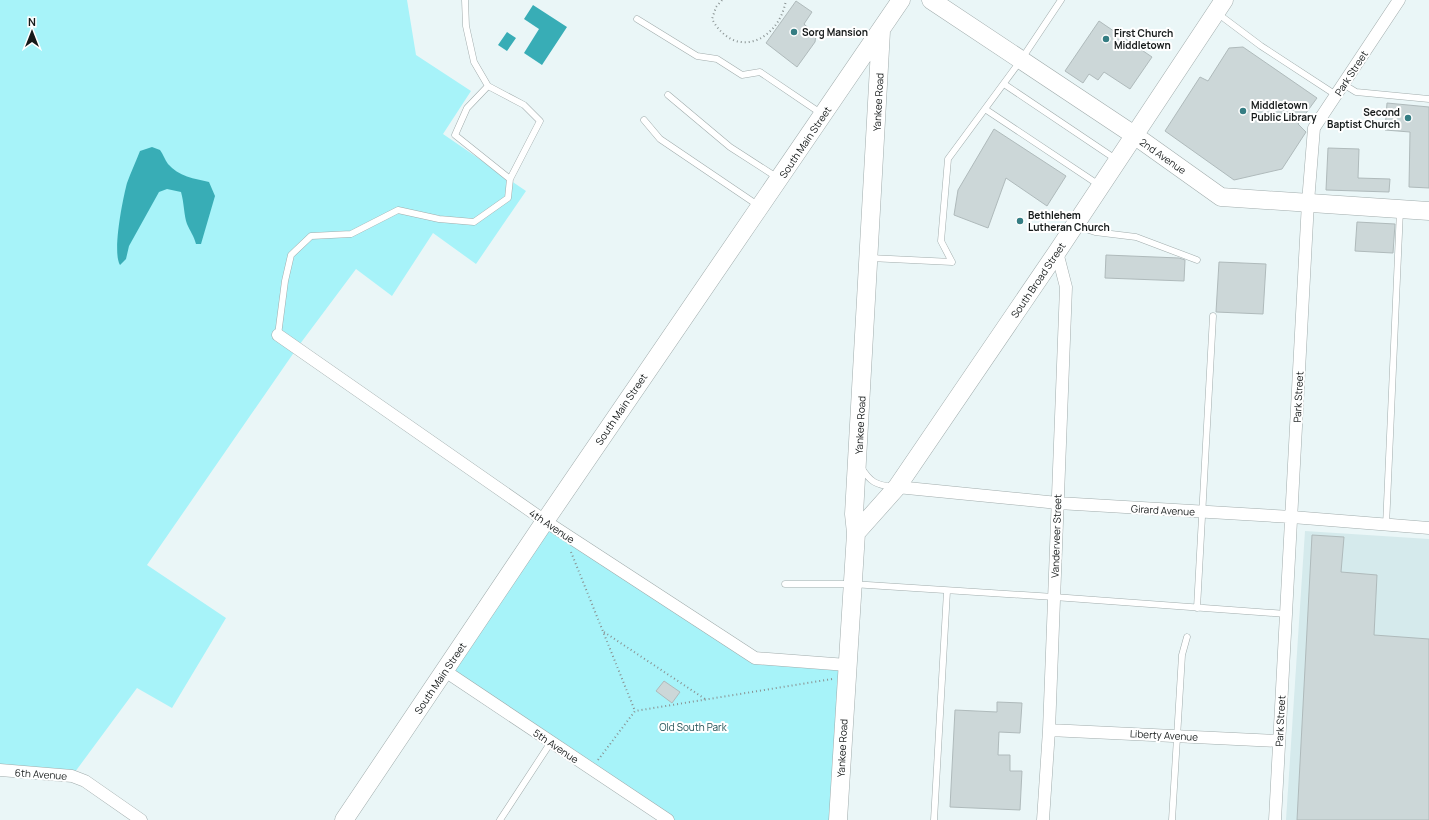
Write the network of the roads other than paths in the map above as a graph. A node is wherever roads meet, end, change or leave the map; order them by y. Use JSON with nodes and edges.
{"nodes":[{"id":1,"x":465,"y":0,"type":"edge"},
{"id":2,"x":901,"y":0,"type":"edge"},
{"id":3,"x":932,"y":0,"type":"edge"},
{"id":4,"x":1061,"y":0,"type":"edge"},
{"id":5,"x":1399,"y":0,"type":"edge"},
{"id":6,"x":1220,"y":6,"type":"edge"},
{"id":7,"x":637,"y":19,"type":"dead end"},
{"id":8,"x":882,"y":30,"type":"junction"},
{"id":9,"x":1021,"y":60,"type":"junction"},
{"id":10,"x":1004,"y":84,"type":"junction"},
{"id":11,"x":1343,"y":84,"type":"junction"},
{"id":12,"x":488,"y":86,"type":"junction"},
{"id":13,"x":668,"y":95,"type":"dead end"},
{"id":14,"x":1336,"y":95,"type":"junction"},
{"id":15,"x":1429,"y":99,"type":"edge"},
{"id":16,"x":985,"y":109,"type":"junction"},
{"id":17,"x":824,"y":114,"type":"junction"},
{"id":18,"x":644,"y":120,"type":"dead end"},
{"id":19,"x":1134,"y":135,"type":"junction"},
{"id":20,"x":1117,"y":161,"type":"junction"},
{"id":21,"x":780,"y":178,"type":"junction"},
{"id":22,"x":510,"y":179,"type":"junction"},
{"id":23,"x":1100,"y":186,"type":"junction"},
{"id":24,"x":1308,"y":202,"type":"junction"},
{"id":25,"x":760,"y":206,"type":"junction"},
{"id":26,"x":1400,"y":209,"type":"junction"},
{"id":27,"x":1429,"y":211,"type":"edge"},
{"id":28,"x":1074,"y":225,"type":"junction"},
{"id":29,"x":1056,"y":252,"type":"junction"},
{"id":30,"x":869,"y":258,"type":"junction"},
{"id":31,"x":1196,"y":260,"type":"dead end"},
{"id":32,"x":1212,"y":316,"type":"dead end"},
{"id":33,"x":278,"y":335,"type":"joint"},
{"id":34,"x":858,"y":463,"type":"junction"},
{"id":35,"x":897,"y":488,"type":"junction"},
{"id":36,"x":1058,"y":503,"type":"junction"},
{"id":37,"x":1202,"y":512,"type":"junction"},
{"id":38,"x":1292,"y":517,"type":"junction"},
{"id":39,"x":545,"y":521,"type":"junction"},
{"id":40,"x":1386,"y":526,"type":"junction"},
{"id":41,"x":1429,"y":528,"type":"edge"},
{"id":42,"x":856,"y":533,"type":"junction"},
{"id":43,"x":785,"y":584,"type":"dead end"},
{"id":44,"x":852,"y":584,"type":"junction"},
{"id":45,"x":947,"y":592,"type":"junction"},
{"id":46,"x":1054,"y":597,"type":"junction"},
{"id":47,"x":1197,"y":608,"type":"junction"},
{"id":48,"x":1286,"y":614,"type":"junction"},
{"id":49,"x":1187,"y":637,"type":"dead end"},
{"id":50,"x":847,"y":665,"type":"junction"},
{"id":51,"x":445,"y":671,"type":"junction"},
{"id":52,"x":1049,"y":730,"type":"junction"},
{"id":53,"x":1178,"y":736,"type":"junction"},
{"id":54,"x":1279,"y":741,"type":"junction"},
{"id":55,"x":551,"y":742,"type":"junction"},
{"id":56,"x":0,"y":770,"type":"edge"},
{"id":57,"x":663,"y":819,"type":"edge"},
{"id":58,"x":141,"y":820,"type":"edge"},
{"id":59,"x":344,"y":820,"type":"edge"},
{"id":60,"x":500,"y":820,"type":"edge"},
{"id":61,"x":838,"y":820,"type":"edge"},
{"id":62,"x":934,"y":820,"type":"edge"},
{"id":63,"x":1043,"y":820,"type":"edge"},
{"id":64,"x":1172,"y":820,"type":"edge"},
{"id":65,"x":1275,"y":820,"type":"edge"}],
"edges":[{"from":1,"to":12,"type":"lane"},
{"from":2,"to":8,"type":"street","name":"South Main Street"},
{"from":3,"to":9,"type":"street","name":"2nd Avenue"},
{"from":4,"to":9,"type":"lane"},
{"from":5,"to":11,"type":"street","name":"Park Street"},
{"from":6,"to":14,"type":"lane"},
{"from":6,"to":19,"type":"street","name":"South Broad Street"},
{"from":7,"to":17,"type":"lane"},
{"from":8,"to":17,"type":"street","name":"South Main Street"},
{"from":8,"to":30,"type":"street","name":"Yankee Road"},
{"from":9,"to":10,"type":"lane"},
{"from":9,"to":19,"type":"street","name":"2nd Avenue"},
{"from":10,"to":16,"type":"lane"},
{"from":10,"to":20,"type":"lane"},
{"from":11,"to":14,"type":"street","name":"Park Street"},
{"from":11,"to":15,"type":"lane"},
{"from":12,"to":22,"type":"lane"},
{"from":12,"to":22,"type":"lane"},
{"from":13,"to":21,"type":"lane"},
{"from":14,"to":24,"type":"street","name":"Park Street"},
{"from":16,"to":23,"type":"lane"},
{"from":16,"to":30,"type":"lane"},
{"from":17,"to":21,"type":"street","name":"South Main Street"},
{"from":18,"to":25,"type":"lane"},
{"from":19,"to":20,"type":"street","name":"South Broad Street"},
{"from":19,"to":24,"type":"street","name":"2nd Avenue"},
{"from":20,"to":23,"type":"street","name":"South Broad Street"},
{"from":21,"to":25,"type":"street","name":"South Main Street"},
{"from":22,"to":33,"type":"lane"},
{"from":23,"to":28,"type":"street","name":"South Broad Street"},
{"from":24,"to":26,"type":"street","name":"2nd Avenue"},
{"from":24,"to":38,"type":"street","name":"Park Street"},
{"from":25,"to":39,"type":"street","name":"South Main Street"},
{"from":26,"to":27,"type":"street","name":"2nd Avenue"},
{"from":26,"to":40,"type":"lane"},
{"from":28,"to":29,"type":"street","name":"South Broad Street"},
{"from":28,"to":31,"type":"lane"},
{"from":29,"to":35,"type":"street","name":"South Broad Street"},
{"from":29,"to":36,"type":"street","name":"Vanderveer Street"},
{"from":30,"to":34,"type":"street","name":"Yankee Road"},
{"from":32,"to":37,"type":"lane"},
{"from":33,"to":39,"type":"street","name":"4th Avenue"},
{"from":34,"to":35,"type":"lane"},
{"from":34,"to":42,"type":"street","name":"Yankee Road"},
{"from":35,"to":36,"type":"street","name":"Girard Avenue"},
{"from":35,"to":42,"type":"street","name":"South Broad Street"},
{"from":36,"to":37,"type":"street","name":"Girard Avenue"},
{"from":36,"to":46,"type":"street","name":"Vanderveer Street"},
{"from":37,"to":38,"type":"street","name":"Girard Avenue"},
{"from":37,"to":47,"type":"lane"},
{"from":38,"to":40,"type":"street","name":"Girard Avenue"},
{"from":38,"to":48,"type":"street","name":"Park Street"},
{"from":39,"to":50,"type":"street","name":"4th Avenue"},
{"from":39,"to":51,"type":"street","name":"South Main Street"},
{"from":40,"to":41,"type":"street","name":"Girard Avenue"},
{"from":42,"to":44,"type":"street","name":"Yankee Road"},
{"from":43,"to":44,"type":"lane"},
{"from":44,"to":45,"type":"lane"},
{"from":44,"to":50,"type":"street","name":"Yankee Road"},
{"from":45,"to":46,"type":"lane"},
{"from":45,"to":62,"type":"lane"},
{"from":46,"to":47,"type":"lane"},
{"from":46,"to":52,"type":"street","name":"Vanderveer Street"},
{"from":47,"to":48,"type":"lane"},
{"from":48,"to":54,"type":"street","name":"Park Street"},
{"from":49,"to":53,"type":"lane"},
{"from":50,"to":61,"type":"street","name":"Yankee Road"},
{"from":51,"to":55,"type":"street","name":"5th Avenue"},
{"from":51,"to":59,"type":"street","name":"South Main Street"},
{"from":52,"to":53,"type":"street","name":"Liberty Avenue"},
{"from":52,"to":63,"type":"street","name":"Vanderveer Street"},
{"from":53,"to":54,"type":"street","name":"Liberty Avenue"},
{"from":53,"to":64,"type":"lane"},
{"from":54,"to":65,"type":"street","name":"Park Street"},
{"from":55,"to":57,"type":"street","name":"5th Avenue"},
{"from":55,"to":60,"type":"lane"},
{"from":56,"to":58,"type":"street","name":"6th Avenue"}]}
